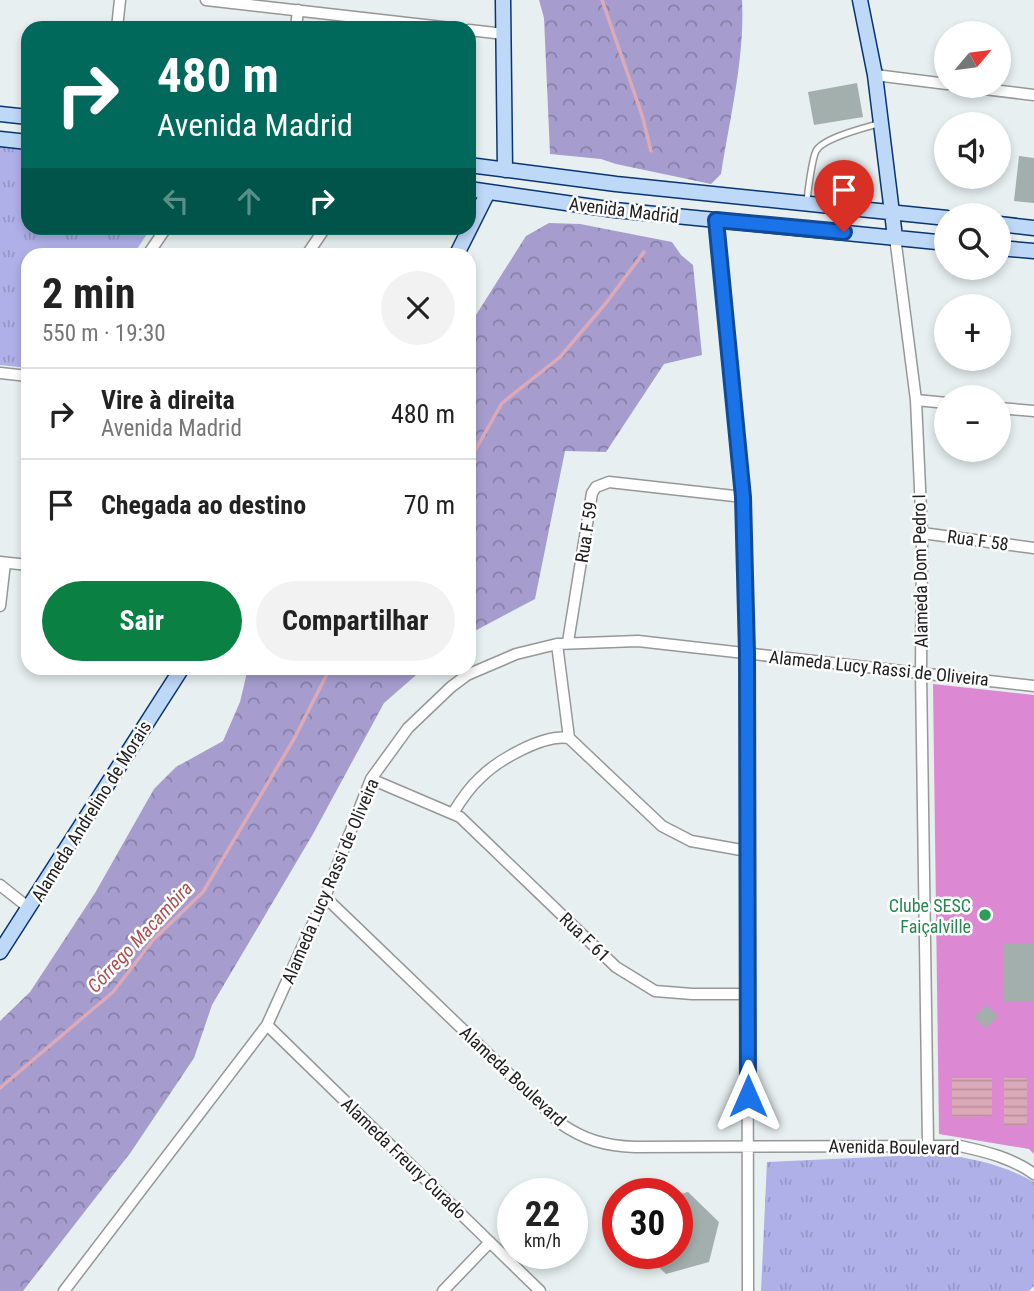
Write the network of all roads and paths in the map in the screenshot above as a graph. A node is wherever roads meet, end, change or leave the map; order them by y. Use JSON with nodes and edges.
{"nodes":[{"id":1,"x":120,"y":0,"type":"edge"},
{"id":2,"x":206,"y":0,"type":"edge"},
{"id":3,"x":503,"y":0,"type":"edge"},
{"id":4,"x":860,"y":0,"type":"edge"},
{"id":5,"x":255,"y":3,"type":"edge"},
{"id":6,"x":298,"y":10,"type":"junction"},
{"id":7,"x":118,"y":21,"type":"edge"},
{"id":8,"x":297,"y":21,"type":"edge"},
{"id":9,"x":392,"y":21,"type":"edge"},
{"id":10,"x":476,"y":31,"type":"edge"},
{"id":11,"x":504,"y":34,"type":"junction"},
{"id":12,"x":875,"y":75,"type":"junction"},
{"id":13,"x":934,"y":82,"type":"edge"},
{"id":14,"x":1012,"y":92,"type":"edge"},
{"id":15,"x":1034,"y":95,"type":"edge"},
{"id":16,"x":0,"y":114,"type":"edge"},
{"id":17,"x":21,"y":116,"type":"edge"},
{"id":18,"x":881,"y":124,"type":"junction"},
{"id":19,"x":0,"y":139,"type":"edge"},
{"id":20,"x":21,"y":141,"type":"edge"},
{"id":21,"x":476,"y":167,"type":"edge"},
{"id":22,"x":505,"y":170,"type":"junction"},
{"id":23,"x":476,"y":191,"type":"edge"},
{"id":24,"x":488,"y":192,"type":"junction"},
{"id":25,"x":806,"y":202,"type":"junction"},
{"id":26,"x":893,"y":211,"type":"junction"},
{"id":27,"x":476,"y":216,"type":"edge"},
{"id":28,"x":934,"y":216,"type":"edge"},
{"id":29,"x":716,"y":220,"type":"junction"},
{"id":30,"x":1011,"y":225,"type":"edge"},
{"id":31,"x":1034,"y":228,"type":"edge"},
{"id":32,"x":895,"y":237,"type":"junction"},
{"id":33,"x":934,"y":242,"type":"edge"},
{"id":34,"x":1011,"y":249,"type":"edge"},
{"id":35,"x":1034,"y":251,"type":"edge"},
{"id":36,"x":0,"y":373,"type":"edge"},
{"id":37,"x":21,"y":375,"type":"edge"},
{"id":38,"x":915,"y":400,"type":"junction"},
{"id":39,"x":934,"y":402,"type":"edge"},
{"id":40,"x":1011,"y":409,"type":"edge"},
{"id":41,"x":1034,"y":411,"type":"edge"},
{"id":42,"x":743,"y":497,"type":"junction"},
{"id":43,"x":922,"y":533,"type":"junction"},
{"id":44,"x":1034,"y":548,"type":"edge"},
{"id":45,"x":3,"y":562,"type":"edge"},
{"id":46,"x":21,"y":564,"type":"edge"},
{"id":47,"x":0,"y":606,"type":"edge"},
{"id":48,"x":563,"y":643,"type":"junction"},
{"id":49,"x":747,"y":653,"type":"junction"},
{"id":50,"x":476,"y":671,"type":"edge"},
{"id":51,"x":921,"y":673,"type":"junction"},
{"id":52,"x":178,"y":675,"type":"edge"},
{"id":53,"x":467,"y":675,"type":"edge"},
{"id":54,"x":1034,"y":686,"type":"edge"},
{"id":55,"x":569,"y":738,"type":"junction"},
{"id":56,"x":371,"y":779,"type":"junction"},
{"id":57,"x":453,"y":813,"type":"junction"},
{"id":58,"x":747,"y":851,"type":"junction"},
{"id":59,"x":0,"y":885,"type":"edge"},
{"id":60,"x":326,"y":897,"type":"junction"},
{"id":61,"x":29,"y":908,"type":"junction"},
{"id":62,"x":0,"y":952,"type":"edge"},
{"id":63,"x":748,"y":994,"type":"junction"},
{"id":64,"x":267,"y":1025,"type":"junction"},
{"id":65,"x":928,"y":1145,"type":"junction"},
{"id":66,"x":748,"y":1147,"type":"junction"},
{"id":67,"x":1034,"y":1174,"type":"edge"},
{"id":68,"x":490,"y":1242,"type":"junction"},
{"id":69,"x":64,"y":1291,"type":"edge"},
{"id":70,"x":443,"y":1291,"type":"edge"},
{"id":71,"x":540,"y":1291,"type":"edge"},
{"id":72,"x":748,"y":1291,"type":"edge"}],
"edges":[{"from":1,"to":7,"type":"street"},
{"from":2,"to":5,"type":"street"},
{"from":3,"to":11,"type":"main road"},
{"from":4,"to":12,"type":"main road","name":"Alameda Dom Pedro I"},
{"from":5,"to":6,"type":"street"},
{"from":6,"to":8,"type":"street"},
{"from":6,"to":9,"type":"street"},
{"from":10,"to":11,"type":"street"},
{"from":11,"to":22,"type":"main road"},
{"from":12,"to":13,"type":"street"},
{"from":12,"to":18,"type":"main road","name":"Alameda Dom Pedro I"},
{"from":14,"to":15,"type":"street"},
{"from":16,"to":17,"type":"main road"},
{"from":18,"to":25,"type":"lane"},
{"from":18,"to":26,"type":"main road","name":"Alameda Dom Pedro I"},
{"from":19,"to":20,"type":"main road"},
{"from":21,"to":22,"type":"main road","name":"Avenida Madrid"},
{"from":22,"to":25,"type":"main road","name":"Avenida Madrid"},
{"from":23,"to":24,"type":"main road","name":"Avenida Madrid"},
{"from":24,"to":27,"type":"main road"},
{"from":24,"to":29,"type":"main road","name":"Avenida Madrid"},
{"from":25,"to":26,"type":"main road","name":"Avenida Madrid"},
{"from":26,"to":28,"type":"main road","name":"Avenida Madrid"},
{"from":26,"to":32,"type":"main road","name":"Alameda Dom Pedro I"},
{"from":29,"to":32,"type":"main road","name":"Avenida Madrid"},
{"from":29,"to":42,"type":"street"},
{"from":30,"to":31,"type":"main road"},
{"from":32,"to":33,"type":"main road","name":"Avenida Madrid"},
{"from":32,"to":38,"type":"street","name":"Alameda Dom Pedro I"},
{"from":34,"to":35,"type":"main road"},
{"from":36,"to":37,"type":"street"},
{"from":38,"to":39,"type":"street"},
{"from":38,"to":43,"type":"street","name":"Alameda Dom Pedro I"},
{"from":40,"to":41,"type":"street"},
{"from":42,"to":48,"type":"street","name":"Rua F 59"},
{"from":42,"to":49,"type":"street"},
{"from":43,"to":44,"type":"street","name":"Rua F 58"},
{"from":43,"to":51,"type":"street","name":"Alameda Dom Pedro I"},
{"from":45,"to":46,"type":"street"},
{"from":45,"to":47,"type":"street"},
{"from":48,"to":49,"type":"street","name":"Alameda Lucy Rassi de Oliveira"},
{"from":48,"to":50,"type":"street","name":"Alameda Lucy Rassi de Oliveira"},
{"from":48,"to":55,"type":"street"},
{"from":49,"to":51,"type":"street","name":"Alameda Lucy Rassi de Oliveira"},
{"from":49,"to":58,"type":"street"},
{"from":51,"to":54,"type":"street","name":"Alameda Lucy Rassi de Oliveira"},
{"from":51,"to":65,"type":"street","name":"Alameda Dom Pedro I"},
{"from":52,"to":61,"type":"main road","name":"Alameda Andrelino de Morais"},
{"from":53,"to":56,"type":"street","name":"Alameda Lucy Rassi de Oliveira"},
{"from":55,"to":57,"type":"street"},
{"from":55,"to":58,"type":"street"},
{"from":56,"to":57,"type":"street","name":"Rua F 61"},
{"from":56,"to":60,"type":"street","name":"Alameda Lucy Rassi de Oliveira"},
{"from":57,"to":63,"type":"street","name":"Rua F 61"},
{"from":58,"to":63,"type":"street"},
{"from":59,"to":61,"type":"street"},
{"from":60,"to":64,"type":"street","name":"Alameda Lucy Rassi de Oliveira"},
{"from":60,"to":66,"type":"street","name":"Alameda Boulevard"},
{"from":61,"to":62,"type":"main road","name":"Alameda Andrelino de Morais"},
{"from":63,"to":66,"type":"street"},
{"from":64,"to":68,"type":"street","name":"Alameda Freury Curado"},
{"from":64,"to":69,"type":"street","name":"Alameda Lucy Rassi de Oliveira"},
{"from":65,"to":66,"type":"street","name":"Avenida Boulevard"},
{"from":65,"to":67,"type":"street","name":"Avenida Boulevard"},
{"from":66,"to":72,"type":"street"},
{"from":68,"to":70,"type":"street"},
{"from":68,"to":71,"type":"street","name":"Alameda Freury Curado"}]}
